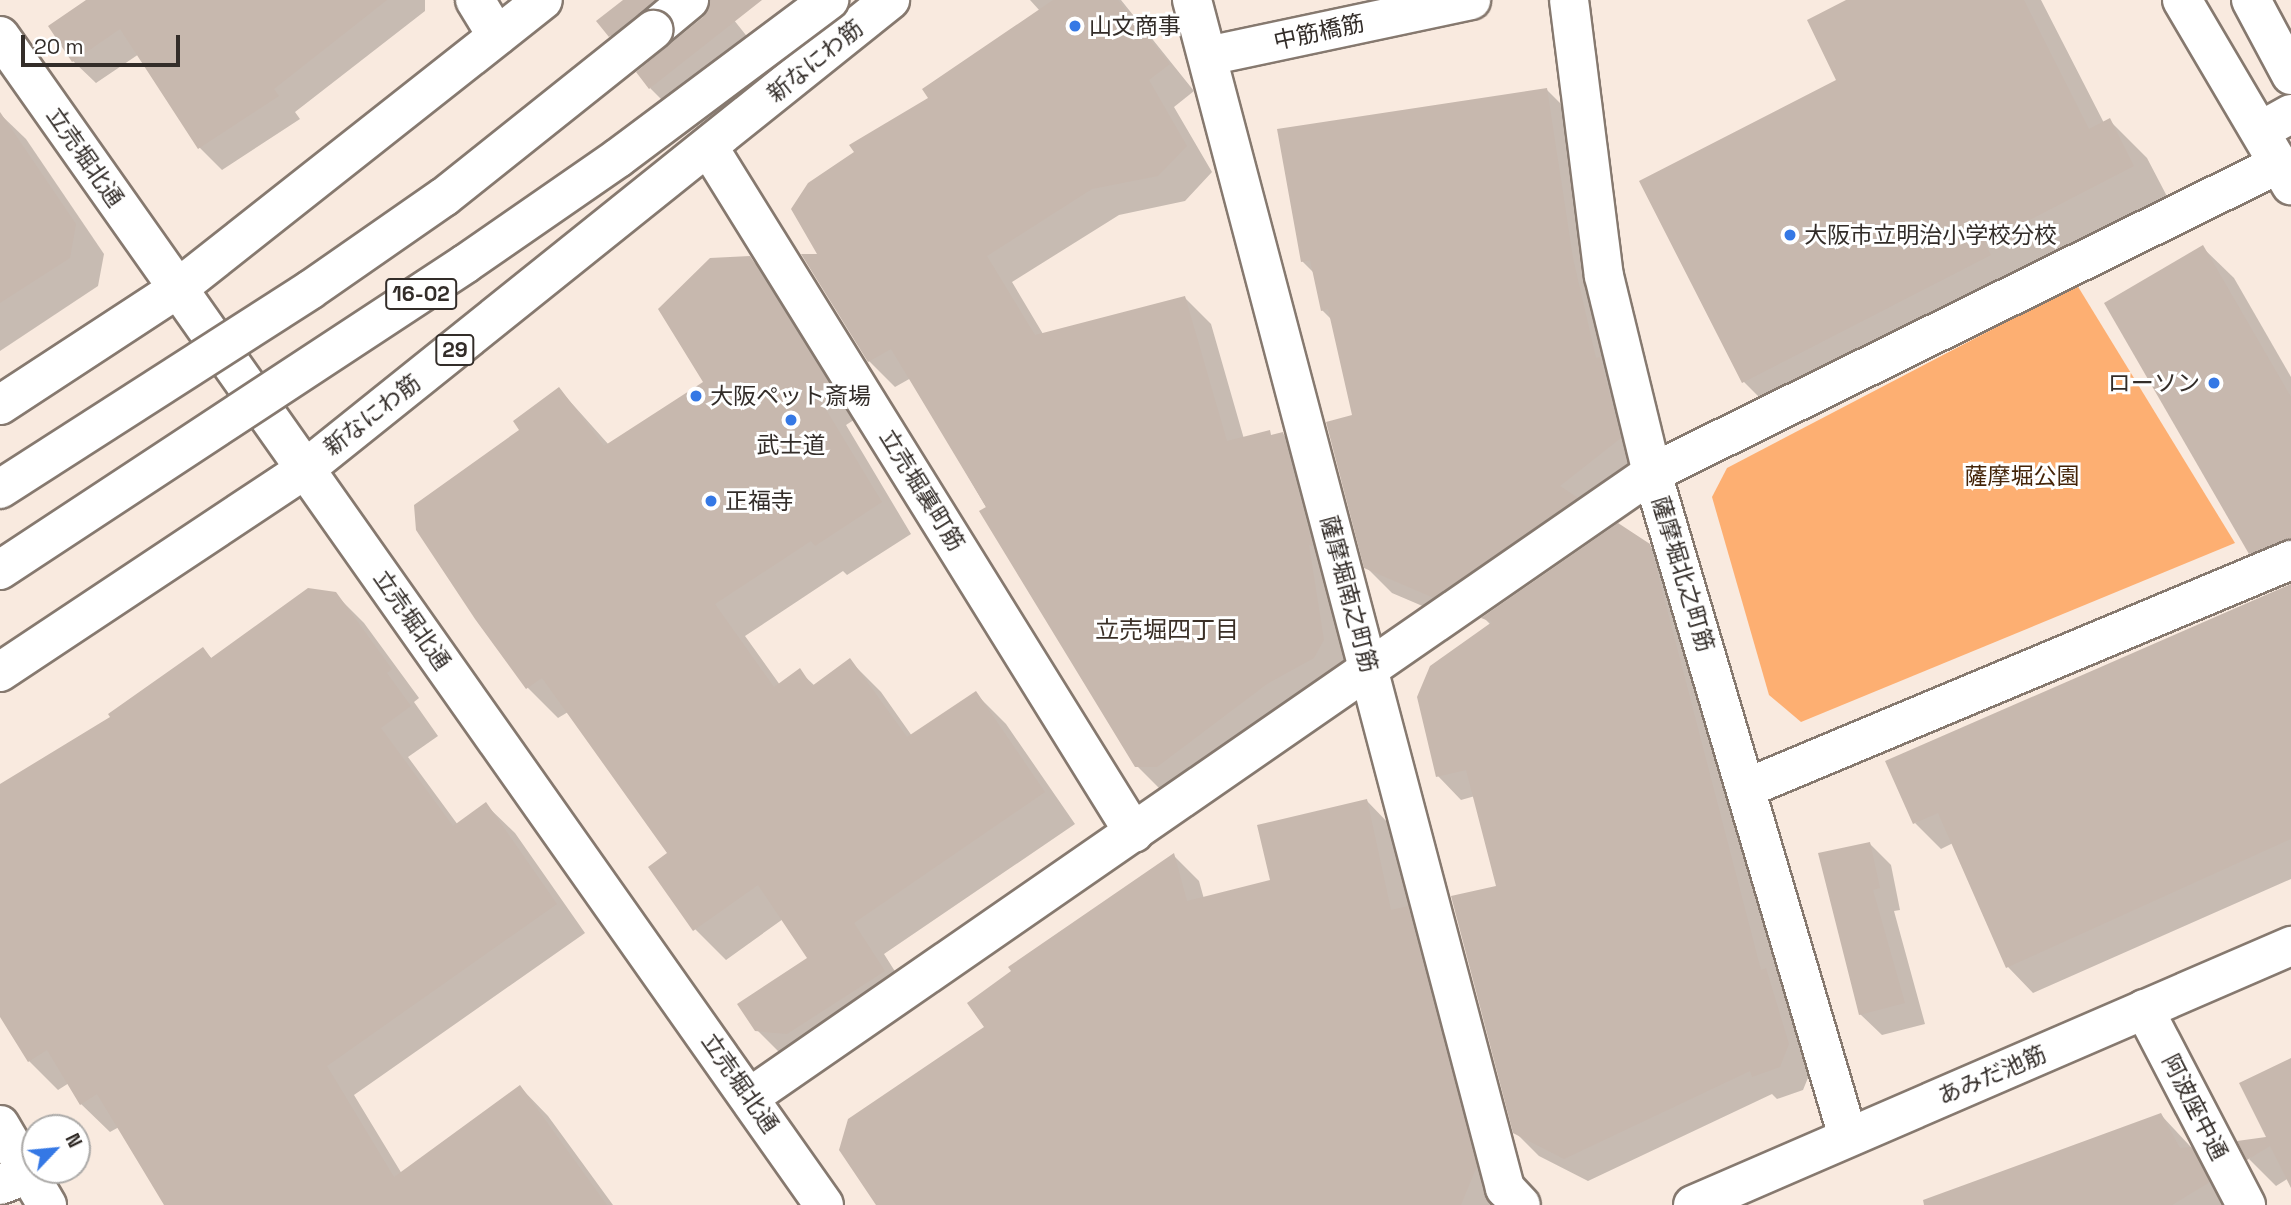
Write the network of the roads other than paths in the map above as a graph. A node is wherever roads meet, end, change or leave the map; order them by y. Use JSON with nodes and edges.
{"nodes":[{"id":1,"x":475,"y":0,"type":"edge"},
{"id":2,"x":543,"y":0,"type":"edge"},
{"id":3,"x":689,"y":0,"type":"edge"},
{"id":4,"x":829,"y":0,"type":"edge"},
{"id":5,"x":890,"y":0,"type":"edge"},
{"id":6,"x":1192,"y":0,"type":"edge"},
{"id":7,"x":1471,"y":0,"type":"edge"},
{"id":8,"x":1569,"y":0,"type":"edge"},
{"id":9,"x":2182,"y":0,"type":"edge"},
{"id":10,"x":2251,"y":0,"type":"edge"},
{"id":11,"x":0,"y":36,"type":"edge"},
{"id":12,"x":497,"y":36,"type":"junction"},
{"id":13,"x":1208,"y":56,"type":"junction"},
{"id":14,"x":2291,"y":75,"type":"edge"},
{"id":15,"x":2275,"y":122,"type":"edge"},
{"id":16,"x":709,"y":149,"type":"junction"},
{"id":17,"x":2285,"y":175,"type":"edge"},
{"id":18,"x":177,"y":289,"type":"junction"},
{"id":19,"x":0,"y":405,"type":"edge"},
{"id":20,"x":305,"y":468,"type":"junction"},
{"id":21,"x":1652,"y":473,"type":"junction"},
{"id":22,"x":0,"y":489,"type":"edge"},
{"id":23,"x":2291,"y":560,"type":"edge"},
{"id":24,"x":0,"y":570,"type":"edge"},
{"id":25,"x":1368,"y":667,"type":"junction"},
{"id":26,"x":0,"y":672,"type":"edge"},
{"id":27,"x":1749,"y":787,"type":"junction"},
{"id":28,"x":1134,"y":833,"type":"junction"},
{"id":29,"x":2291,"y":947,"type":"edge"},
{"id":30,"x":2144,"y":1010,"type":"junction"},
{"id":31,"x":750,"y":1097,"type":"junction"},
{"id":32,"x":0,"y":1125,"type":"edge"},
{"id":33,"x":1848,"y":1137,"type":"junction"},
{"id":34,"x":25,"y":1188,"type":"edge"},
{"id":35,"x":1513,"y":1196,"type":"edge"},
{"id":36,"x":824,"y":1205,"type":"edge"},
{"id":37,"x":1693,"y":1205,"type":"edge"},
{"id":38,"x":2246,"y":1205,"type":"edge"}],
"edges":[{"from":1,"to":12,"type":"main road"},
{"from":2,"to":12,"type":"main road"},
{"from":3,"to":22,"type":"main road","number":"16-02","bridge":true},
{"from":4,"to":24,"type":"main road","number":"16-02","bridge":true},
{"from":5,"to":16,"type":"main road","name":"新なにわ筋","number":"29"},
{"from":6,"to":13,"type":"main road","name":"薩摩堀南之町筋"},
{"from":7,"to":13,"type":"main road","name":"中筋橋筋"},
{"from":8,"to":21,"type":"main road","name":"薩摩堀北之町筋"},
{"from":9,"to":15,"type":"main road"},
{"from":10,"to":14,"type":"main road"},
{"from":11,"to":18,"type":"main road","name":"立売堀北通"},
{"from":12,"to":18,"type":"main road"},
{"from":13,"to":25,"type":"main road","name":"薩摩堀南之町筋"},
{"from":15,"to":17,"type":"main road"},
{"from":16,"to":20,"type":"main road","name":"新なにわ筋","number":"29"},
{"from":16,"to":28,"type":"main road","name":"立売堀裏町筋"},
{"from":17,"to":21,"type":"main road"},
{"from":18,"to":19,"type":"main road"},
{"from":18,"to":20,"type":"main road","name":"立売堀北通"},
{"from":20,"to":26,"type":"main road","name":"新なにわ筋","number":"29"},
{"from":20,"to":31,"type":"main road","name":"立売堀北通"},
{"from":21,"to":25,"type":"main road"},
{"from":21,"to":27,"type":"main road","name":"薩摩堀北之町筋"},
{"from":23,"to":27,"type":"main road"},
{"from":25,"to":28,"type":"main road"},
{"from":25,"to":35,"type":"main road","name":"薩摩堀南之町筋"},
{"from":27,"to":33,"type":"main road","name":"薩摩堀北之町筋"},
{"from":28,"to":31,"type":"main road"},
{"from":29,"to":30,"type":"main road","name":"あみだ池筋"},
{"from":30,"to":33,"type":"main road","name":"あみだ池筋"},
{"from":30,"to":38,"type":"main road","name":"阿波座中通"},
{"from":31,"to":36,"type":"main road","name":"立売堀北通"},
{"from":32,"to":34,"type":"main road"},
{"from":33,"to":37,"type":"main road","name":"あみだ池筋"}]}
